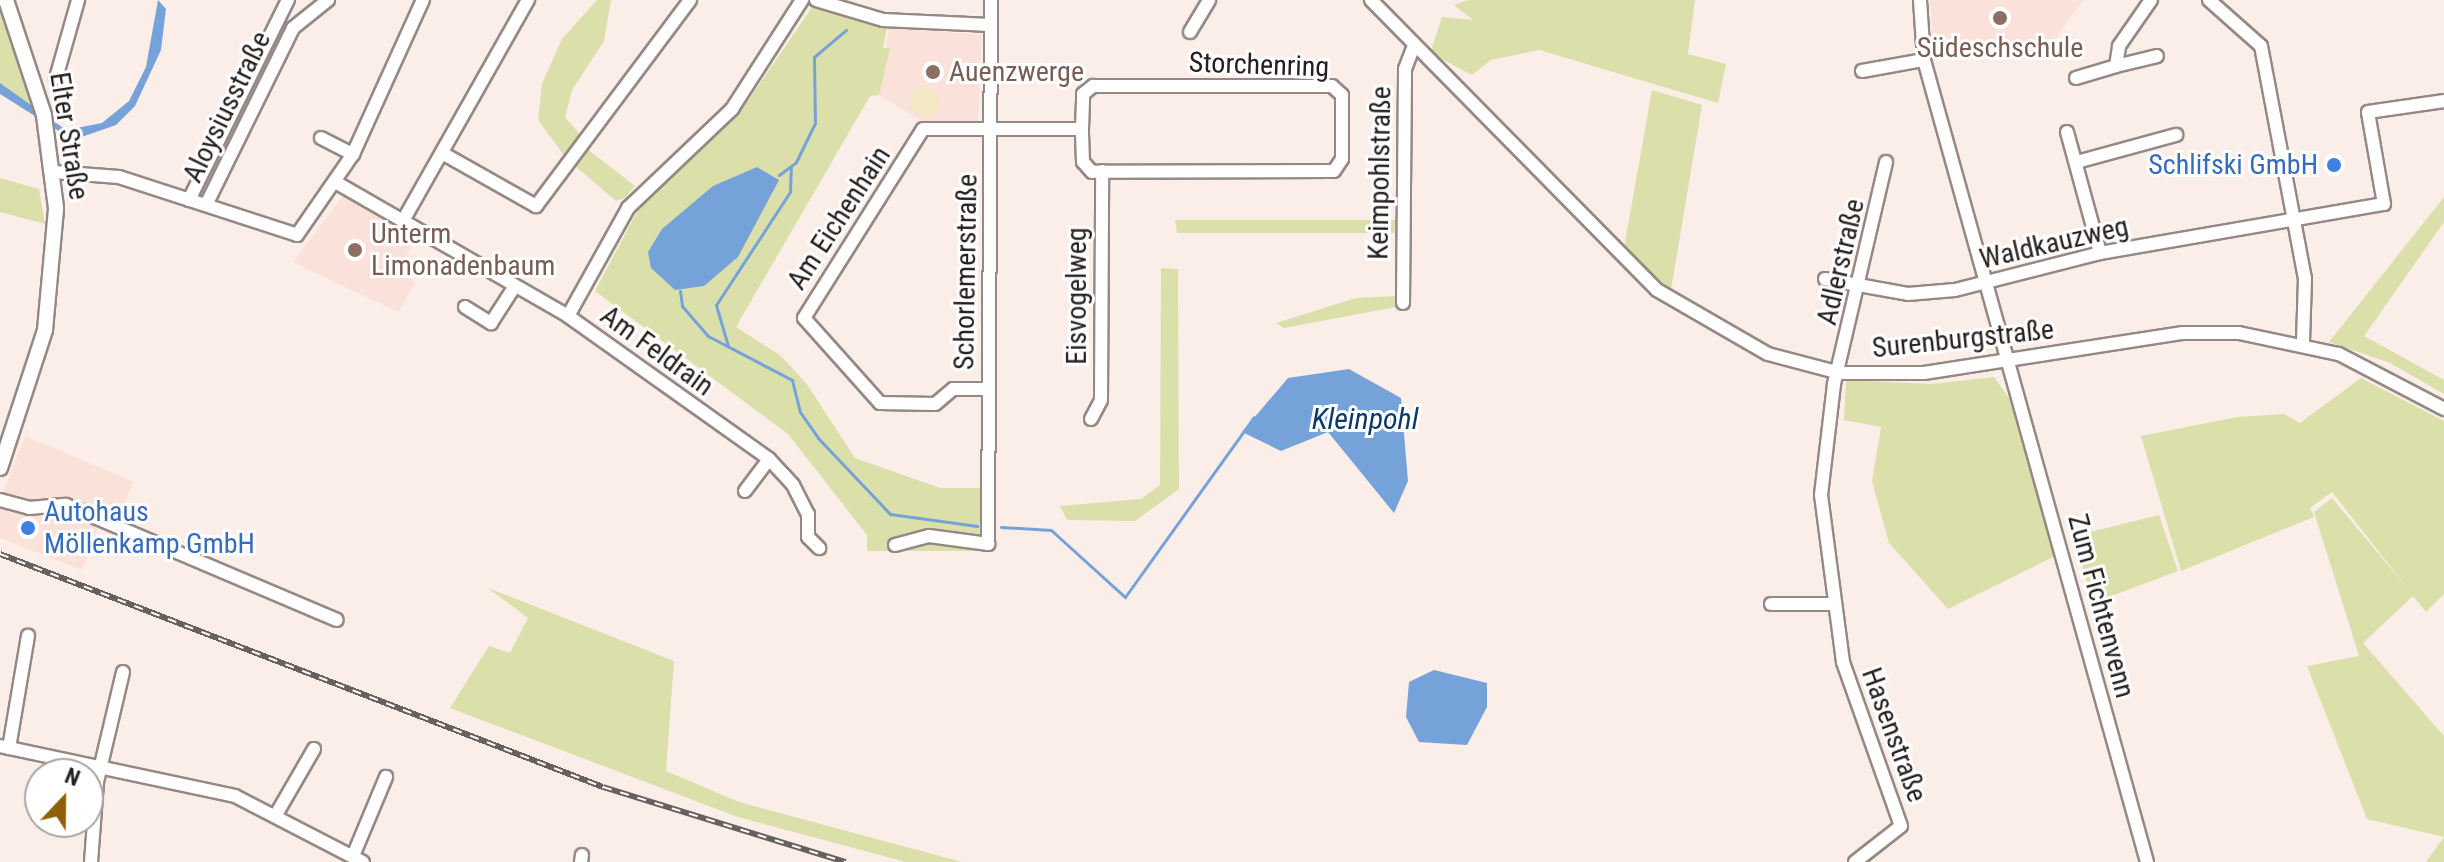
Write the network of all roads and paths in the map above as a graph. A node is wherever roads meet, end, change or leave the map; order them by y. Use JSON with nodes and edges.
{"nodes":[{"id":1,"x":6,"y":0,"type":"edge"},
{"id":2,"x":78,"y":0,"type":"edge"},
{"id":3,"x":288,"y":0,"type":"edge"},
{"id":4,"x":328,"y":0,"type":"edge"},
{"id":5,"x":423,"y":0,"type":"edge"},
{"id":6,"x":528,"y":0,"type":"edge"},
{"id":7,"x":690,"y":0,"type":"edge"},
{"id":8,"x":802,"y":0,"type":"edge"},
{"id":9,"x":816,"y":0,"type":"edge"},
{"id":10,"x":991,"y":0,"type":"edge"},
{"id":11,"x":1209,"y":0,"type":"edge"},
{"id":12,"x":1371,"y":0,"type":"edge"},
{"id":13,"x":1920,"y":0,"type":"edge"},
{"id":14,"x":2151,"y":0,"type":"edge"},
{"id":15,"x":2209,"y":0,"type":"edge"},
{"id":16,"x":991,"y":25,"type":"junction"},
{"id":17,"x":1190,"y":32,"type":"dead end"},
{"id":18,"x":1414,"y":46,"type":"junction"},
{"id":19,"x":2157,"y":56,"type":"dead end"},
{"id":20,"x":1924,"y":60,"type":"junction"},
{"id":21,"x":2116,"y":66,"type":"junction"},
{"id":22,"x":1862,"y":71,"type":"dead end"},
{"id":23,"x":56,"y":78,"type":"dead end"},
{"id":24,"x":2076,"y":78,"type":"dead end"},
{"id":25,"x":2444,"y":101,"type":"edge"},
{"id":26,"x":992,"y":129,"type":"junction"},
{"id":27,"x":1082,"y":129,"type":"junction"},
{"id":28,"x":2067,"y":132,"type":"dead end"},
{"id":29,"x":2176,"y":135,"type":"dead end"},
{"id":30,"x":321,"y":138,"type":"dead end"},
{"id":31,"x":442,"y":153,"type":"junction"},
{"id":32,"x":353,"y":154,"type":"junction"},
{"id":33,"x":1886,"y":162,"type":"dead end"},
{"id":34,"x":2077,"y":162,"type":"junction"},
{"id":35,"x":1102,"y":171,"type":"junction"},
{"id":36,"x":54,"y":172,"type":"junction"},
{"id":37,"x":337,"y":183,"type":"junction"},
{"id":38,"x":189,"y":200,"type":"junction"},
{"id":39,"x":206,"y":205,"type":"junction"},
{"id":40,"x":404,"y":219,"type":"junction"},
{"id":41,"x":2293,"y":221,"type":"junction"},
{"id":42,"x":2100,"y":253,"type":"junction"},
{"id":43,"x":1825,"y":279,"type":"dead end"},
{"id":44,"x":1990,"y":281,"type":"junction"},
{"id":45,"x":515,"y":286,"type":"junction"},
{"id":46,"x":1861,"y":288,"type":"junction"},
{"id":47,"x":1403,"y":303,"type":"dead end"},
{"id":48,"x":465,"y":307,"type":"dead end"},
{"id":49,"x":568,"y":316,"type":"junction"},
{"id":50,"x":2303,"y":343,"type":"junction"},
{"id":51,"x":2010,"y":362,"type":"junction"},
{"id":52,"x":1840,"y":373,"type":"junction"},
{"id":53,"x":989,"y":389,"type":"junction"},
{"id":54,"x":2444,"y":409,"type":"edge"},
{"id":55,"x":1091,"y":419,"type":"dead end"},
{"id":56,"x":769,"y":459,"type":"junction"},
{"id":57,"x":0,"y":468,"type":"edge"},
{"id":58,"x":745,"y":491,"type":"dead end"},
{"id":59,"x":0,"y":500,"type":"edge"},
{"id":60,"x":895,"y":545,"type":"dead end"},
{"id":61,"x":819,"y":548,"type":"dead end"},
{"id":62,"x":1771,"y":604,"type":"dead end"},
{"id":63,"x":1830,"y":604,"type":"junction"},
{"id":64,"x":337,"y":620,"type":"dead end"},
{"id":65,"x":28,"y":636,"type":"dead end"},
{"id":66,"x":123,"y":672,"type":"dead end"},
{"id":67,"x":4,"y":747,"type":"edge"},
{"id":68,"x":314,"y":749,"type":"dead end"},
{"id":69,"x":67,"y":758,"type":"edge"},
{"id":70,"x":102,"y":758,"type":"edge"},
{"id":71,"x":104,"y":765,"type":"edge"},
{"id":72,"x":386,"y":777,"type":"dead end"},
{"id":73,"x":277,"y":813,"type":"junction"},
{"id":74,"x":93,"y":838,"type":"edge"},
{"id":75,"x":358,"y":859,"type":"edge"},
{"id":76,"x":91,"y":862,"type":"edge"},
{"id":77,"x":1855,"y":862,"type":"edge"},
{"id":78,"x":2147,"y":862,"type":"edge"}],
"edges":[{"from":1,"to":36,"type":"main road","name":"Elter Straße"},
{"from":2,"to":23,"type":"street"},
{"from":3,"to":38,"type":"street","name":"Aloysiusstraße"},
{"from":4,"to":39,"type":"street","name":"Aloysiusstraße"},
{"from":5,"to":32,"type":"street"},
{"from":6,"to":31,"type":"street"},
{"from":7,"to":31,"type":"street"},
{"from":8,"to":49,"type":"street"},
{"from":9,"to":16,"type":"street"},
{"from":10,"to":16,"type":"street","name":"Schorlemerstraße"},
{"from":11,"to":17,"type":"street"},
{"from":12,"to":18,"type":"street","name":"Surenburgstraße"},
{"from":13,"to":20,"type":"street","name":"Zum Fichtenvenn"},
{"from":14,"to":21,"type":"street"},
{"from":15,"to":41,"type":"street"},
{"from":16,"to":26,"type":"street","name":"Schorlemerstraße"},
{"from":18,"to":47,"type":"street","name":"Keimpohlstraße"},
{"from":18,"to":52,"type":"street","name":"Surenburgstraße"},
{"from":19,"to":21,"type":"street"},
{"from":20,"to":22,"type":"street"},
{"from":20,"to":44,"type":"street","name":"Zum Fichtenvenn"},
{"from":21,"to":24,"type":"street"},
{"from":25,"to":41,"type":"street","name":"Waldkauzweg"},
{"from":26,"to":27,"type":"street"},
{"from":26,"to":53,"type":"street","name":"Schorlemerstraße"},
{"from":26,"to":53,"type":"street","name":"Am Eichenhain"},
{"from":27,"to":35,"type":"street","name":"Storchenring"},
{"from":27,"to":35,"type":"street","name":"Storchenring"},
{"from":28,"to":34,"type":"street"},
{"from":29,"to":34,"type":"street"},
{"from":30,"to":32,"type":"street"},
{"from":31,"to":40,"type":"street"},
{"from":32,"to":37,"type":"street"},
{"from":33,"to":46,"type":"street","name":"Adlerstraße"},
{"from":34,"to":42,"type":"street"},
{"from":35,"to":55,"type":"street","name":"Eisvogelweg"},
{"from":36,"to":38,"type":"street"},
{"from":36,"to":57,"type":"main road","name":"Elter Straße"},
{"from":37,"to":39,"type":"street"},
{"from":37,"to":40,"type":"street","name":"Am Feldrain"},
{"from":38,"to":39,"type":"street"},
{"from":40,"to":45,"type":"street","name":"Am Feldrain"},
{"from":41,"to":42,"type":"street","name":"Waldkauzweg"},
{"from":41,"to":50,"type":"street"},
{"from":42,"to":44,"type":"street","name":"Waldkauzweg"},
{"from":43,"to":46,"type":"street","name":"Waldkauzweg"},
{"from":44,"to":46,"type":"street","name":"Waldkauzweg"},
{"from":44,"to":51,"type":"street","name":"Zum Fichtenvenn"},
{"from":45,"to":48,"type":"street"},
{"from":45,"to":49,"type":"street","name":"Am Feldrain"},
{"from":46,"to":52,"type":"street","name":"Adlerstraße"},
{"from":49,"to":56,"type":"street","name":"Am Feldrain"},
{"from":50,"to":51,"type":"street","name":"Surenburgstraße"},
{"from":50,"to":54,"type":"street","name":"Surenburgstraße"},
{"from":51,"to":52,"type":"street","name":"Surenburgstraße"},
{"from":51,"to":78,"type":"street","name":"Zum Fichtenvenn"},
{"from":52,"to":63,"type":"street","name":"Hasenstraße"},
{"from":53,"to":60,"type":"street","name":"Schorlemerstraße"},
{"from":56,"to":58,"type":"street"},
{"from":56,"to":61,"type":"street","name":"Am Feldrain"},
{"from":59,"to":64,"type":"street"},
{"from":62,"to":63,"type":"street"},
{"from":63,"to":77,"type":"street","name":"Hasenstraße"},
{"from":65,"to":67,"type":"street"},
{"from":66,"to":70,"type":"street"},
{"from":67,"to":69,"type":"street"},
{"from":68,"to":73,"type":"street"},
{"from":71,"to":73,"type":"street"},
{"from":72,"to":75,"type":"street"},
{"from":73,"to":75,"type":"street"},
{"from":74,"to":76,"type":"street"}]}
